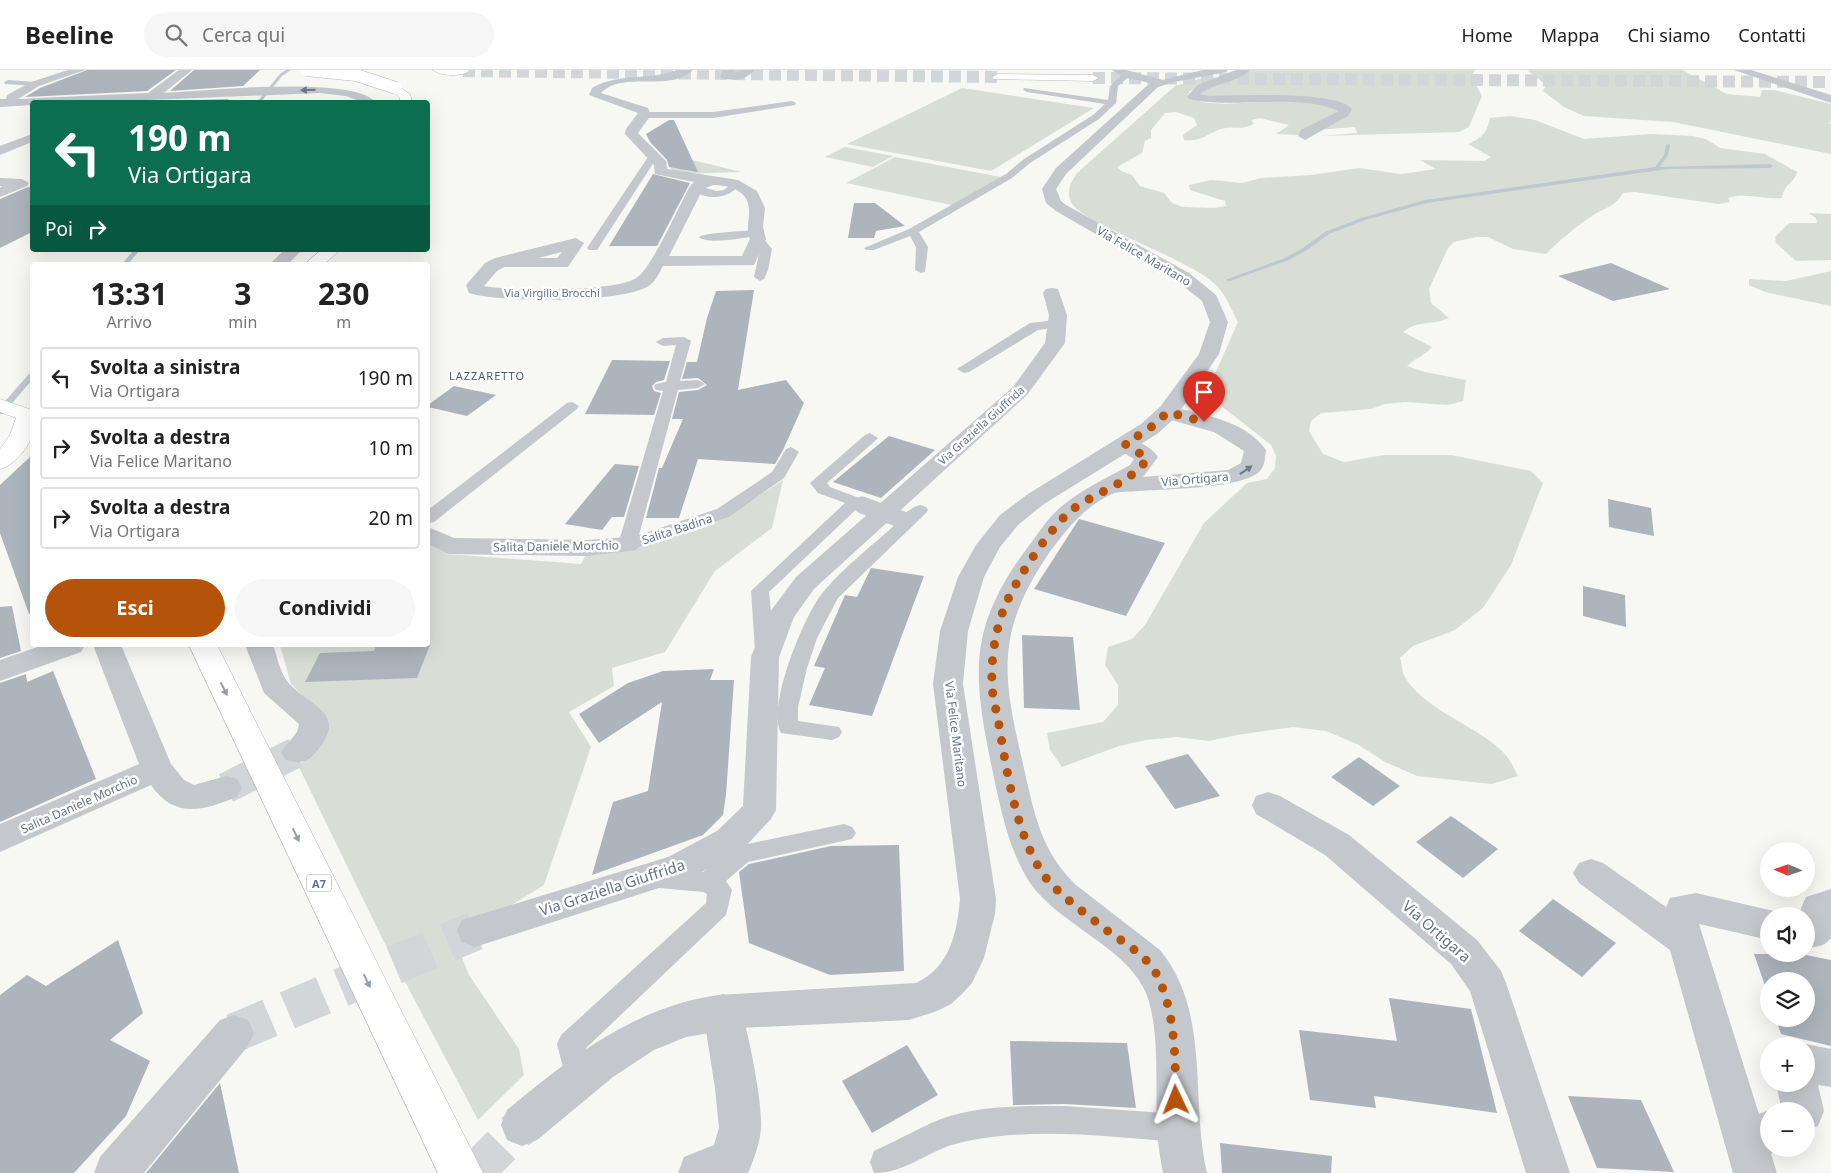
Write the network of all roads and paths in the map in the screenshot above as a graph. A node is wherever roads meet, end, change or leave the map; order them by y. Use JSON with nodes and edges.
{"nodes":[{"id":1,"x":79,"y":70,"type":"edge"},
{"id":2,"x":186,"y":70,"type":"edge"},
{"id":3,"x":306,"y":70,"type":"edge"},
{"id":4,"x":439,"y":70,"type":"edge"},
{"id":5,"x":640,"y":70,"type":"edge"},
{"id":6,"x":687,"y":70,"type":"edge"},
{"id":7,"x":730,"y":70,"type":"edge"},
{"id":8,"x":748,"y":70,"type":"edge"},
{"id":9,"x":1222,"y":70,"type":"edge"},
{"id":10,"x":1244,"y":70,"type":"edge"},
{"id":11,"x":1740,"y":70,"type":"edge"},
{"id":12,"x":463,"y":72,"type":"dead end"},
{"id":13,"x":1122,"y":72,"type":"edge"},
{"id":14,"x":324,"y":77,"type":"dead end"},
{"id":15,"x":998,"y":77,"type":"tunnel mouth"},
{"id":16,"x":652,"y":78,"type":"junction"},
{"id":17,"x":1093,"y":78,"type":"tunnel mouth"},
{"id":18,"x":8,"y":82,"type":"dead end"},
{"id":19,"x":1159,"y":82,"type":"junction"},
{"id":20,"x":35,"y":84,"type":"junction"},
{"id":21,"x":336,"y":90,"type":"junction"},
{"id":22,"x":1027,"y":90,"type":"dead end"},
{"id":23,"x":151,"y":97,"type":"junction"},
{"id":24,"x":1831,"y":99,"type":"edge"},
{"id":25,"x":124,"y":100,"type":"edge"},
{"id":26,"x":365,"y":100,"type":"edge"},
{"id":27,"x":406,"y":100,"type":"edge"},
{"id":28,"x":30,"y":102,"type":"edge"},
{"id":29,"x":2,"y":103,"type":"edge"},
{"id":30,"x":792,"y":103,"type":"dead end"},
{"id":31,"x":1112,"y":103,"type":"junction"},
{"id":32,"x":645,"y":115,"type":"junction"},
{"id":33,"x":1305,"y":136,"type":"dead end"},
{"id":34,"x":30,"y":139,"type":"edge"},
{"id":35,"x":0,"y":151,"type":"edge"},
{"id":36,"x":653,"y":156,"type":"junction"},
{"id":37,"x":717,"y":181,"type":"junction"},
{"id":38,"x":0,"y":182,"type":"edge"},
{"id":39,"x":734,"y":185,"type":"junction"},
{"id":40,"x":14,"y":187,"type":"junction"},
{"id":41,"x":30,"y":187,"type":"edge"},
{"id":42,"x":696,"y":188,"type":"junction"},
{"id":43,"x":0,"y":193,"type":"edge"},
{"id":44,"x":913,"y":232,"type":"junction"},
{"id":45,"x":756,"y":236,"type":"junction"},
{"id":46,"x":704,"y":237,"type":"dead end"},
{"id":47,"x":593,"y":248,"type":"dead end"},
{"id":48,"x":870,"y":248,"type":"dead end"},
{"id":49,"x":292,"y":252,"type":"edge"},
{"id":50,"x":329,"y":252,"type":"edge"},
{"id":51,"x":658,"y":261,"type":"junction"},
{"id":52,"x":280,"y":262,"type":"edge"},
{"id":53,"x":316,"y":262,"type":"edge"},
{"id":54,"x":501,"y":262,"type":"dead end"},
{"id":55,"x":920,"y":270,"type":"dead end"},
{"id":56,"x":760,"y":277,"type":"dead end"},
{"id":57,"x":1052,"y":293,"type":"dead end"},
{"id":58,"x":1057,"y":324,"type":"junction"},
{"id":59,"x":664,"y":342,"type":"dead end"},
{"id":60,"x":964,"y":369,"type":"dead end"},
{"id":61,"x":698,"y":384,"type":"dead end"},
{"id":62,"x":666,"y":387,"type":"junction"},
{"id":63,"x":0,"y":405,"type":"edge"},
{"id":64,"x":572,"y":406,"type":"dead end"},
{"id":65,"x":1168,"y":412,"type":"junction"},
{"id":66,"x":27,"y":413,"type":"edge"},
{"id":67,"x":870,"y":438,"type":"dead end"},
{"id":68,"x":1125,"y":444,"type":"junction"},
{"id":69,"x":791,"y":452,"type":"dead end"},
{"id":70,"x":0,"y":462,"type":"edge"},
{"id":71,"x":1112,"y":486,"type":"junction"},
{"id":72,"x":859,"y":504,"type":"junction"},
{"id":73,"x":430,"y":516,"type":"edge"},
{"id":74,"x":430,"y":535,"type":"edge"},
{"id":75,"x":627,"y":545,"type":"junction"},
{"id":76,"x":66,"y":647,"type":"edge"},
{"id":77,"x":108,"y":647,"type":"edge"},
{"id":78,"x":204,"y":647,"type":"edge"},
{"id":79,"x":260,"y":647,"type":"edge"},
{"id":80,"x":765,"y":656,"type":"junction"},
{"id":81,"x":0,"y":671,"type":"edge"},
{"id":82,"x":832,"y":732,"type":"dead end"},
{"id":83,"x":297,"y":752,"type":"tunnel mouth"},
{"id":84,"x":157,"y":769,"type":"junction"},
{"id":85,"x":226,"y":788,"type":"tunnel mouth"},
{"id":86,"x":1268,"y":805,"type":"dead end"},
{"id":87,"x":844,"y":832,"type":"dead end"},
{"id":88,"x":0,"y":839,"type":"edge"},
{"id":89,"x":1591,"y":873,"type":"dead end"},
{"id":90,"x":648,"y":878,"type":"junction"},
{"id":91,"x":708,"y":882,"type":"junction"},
{"id":92,"x":1831,"y":904,"type":"edge"},
{"id":93,"x":1760,"y":922,"type":"edge"},
{"id":94,"x":475,"y":930,"type":"tunnel mouth"},
{"id":95,"x":1815,"y":931,"type":"edge"},
{"id":96,"x":1686,"y":941,"type":"junction"},
{"id":97,"x":723,"y":1012,"type":"junction"},
{"id":98,"x":234,"y":1033,"type":"tunnel mouth"},
{"id":99,"x":1815,"y":1065,"type":"edge"},
{"id":100,"x":1831,"y":1068,"type":"edge"},
{"id":101,"x":578,"y":1077,"type":"junction"},
{"id":102,"x":522,"y":1125,"type":"tunnel mouth"},
{"id":103,"x":1179,"y":1128,"type":"junction"},
{"id":104,"x":1757,"y":1149,"type":"edge"},
{"id":105,"x":885,"y":1162,"type":"dead end"},
{"id":106,"x":724,"y":1169,"type":"edge"},
{"id":107,"x":116,"y":1173,"type":"edge"},
{"id":108,"x":461,"y":1173,"type":"edge"},
{"id":109,"x":1185,"y":1173,"type":"edge"},
{"id":110,"x":1548,"y":1173,"type":"edge"}],
"edges":[{"from":1,"to":20,"type":"street"},
{"from":2,"to":23,"type":"street"},
{"from":3,"to":27,"type":"main road","bridge":true},
{"from":4,"to":12,"type":"main road"},
{"from":5,"to":16,"type":"street"},
{"from":6,"to":16,"type":"street"},
{"from":7,"to":8,"type":"street"},
{"from":9,"to":19,"type":"street"},
{"from":10,"to":33,"type":"street"},
{"from":11,"to":24,"type":"street"},
{"from":13,"to":19,"type":"street"},
{"from":13,"to":31,"type":"lane"},
{"from":14,"to":21,"type":"street"},
{"from":15,"to":17,"type":"main road"},
{"from":16,"to":32,"type":"street"},
{"from":18,"to":20,"type":"lane"},
{"from":19,"to":65,"type":"street","name":"Via Felice Maritano"},
{"from":20,"to":29,"type":"street"},
{"from":21,"to":23,"type":"street","one_way":true},
{"from":21,"to":26,"type":"street"},
{"from":22,"to":31,"type":"lane"},
{"from":23,"to":25,"type":"street"},
{"from":28,"to":29,"type":"street"},
{"from":30,"to":32,"type":"lane"},
{"from":31,"to":44,"type":"lane"},
{"from":32,"to":36,"type":"street"},
{"from":34,"to":35,"type":"street"},
{"from":36,"to":37,"type":"street"},
{"from":36,"to":47,"type":"lane"},
{"from":37,"to":39,"type":"street"},
{"from":37,"to":42,"type":"street"},
{"from":38,"to":40,"type":"street"},
{"from":39,"to":42,"type":"lane"},
{"from":39,"to":45,"type":"street"},
{"from":40,"to":41,"type":"street"},
{"from":40,"to":43,"type":"street"},
{"from":42,"to":51,"type":"street","name":"Via Virgilio Brocchi"},
{"from":44,"to":48,"type":"lane"},
{"from":44,"to":55,"type":"lane"},
{"from":45,"to":46,"type":"lane"},
{"from":45,"to":51,"type":"street"},
{"from":45,"to":56,"type":"lane"},
{"from":49,"to":52,"type":"street"},
{"from":50,"to":53,"type":"main road"},
{"from":51,"to":54,"type":"street","name":"Via Virgilio Brocchi"},
{"from":57,"to":58,"type":"street","name":"Via Graziella Giuffrida"},
{"from":58,"to":60,"type":"lane"},
{"from":58,"to":80,"type":"street","name":"Via Graziella Giuffrida"},
{"from":59,"to":62,"type":"lane","name":"Salita Daniele Morchio"},
{"from":61,"to":62,"type":"lane"},
{"from":62,"to":75,"type":"lane","name":"Salita Daniele Morchio"},
{"from":63,"to":66,"type":"main road"},
{"from":64,"to":73,"type":"lane"},
{"from":65,"to":68,"type":"street","name":"Via Felice Maritano"},
{"from":71,"to":65,"type":"street","name":"Via Ortigara","one_way":true},
{"from":66,"to":70,"type":"main road"},
{"from":67,"to":72,"type":"lane"},
{"from":68,"to":71,"type":"street","name":"Via Ortigara"},
{"from":68,"to":97,"type":"street","name":"Via Felice Maritano"},
{"from":69,"to":75,"type":"lane","name":"Salita Badina"},
{"from":71,"to":103,"type":"street","name":"Via Ortigara"},
{"from":72,"to":80,"type":"lane","name":"Via Graziella Giuffrida"},
{"from":72,"to":82,"type":"lane","bridge":true},
{"from":74,"to":75,"type":"street","name":"Salita Daniele Morchio"},
{"from":76,"to":81,"type":"street"},
{"from":77,"to":84,"type":"street"},
{"from":78,"to":108,"type":"main road","number":"A7","one_way":true},
{"from":79,"to":83,"type":"street"},
{"from":80,"to":90,"type":"street","name":"Via Graziella Giuffrida"},
{"from":84,"to":85,"type":"street"},
{"from":84,"to":88,"type":"street","name":"Salita Daniele Morchio"},
{"from":86,"to":110,"type":"street","name":"Via Ortigara"},
{"from":87,"to":91,"type":"lane"},
{"from":89,"to":96,"type":"street"},
{"from":90,"to":91,"type":"lane"},
{"from":90,"to":94,"type":"street","name":"Via Graziella Giuffrida"},
{"from":91,"to":101,"type":"lane"},
{"from":92,"to":95,"type":"street"},
{"from":93,"to":96,"type":"street"},
{"from":96,"to":104,"type":"street"},
{"from":97,"to":101,"type":"street","name":"Via Felice Maritano"},
{"from":97,"to":106,"type":"street"},
{"from":98,"to":107,"type":"street"},
{"from":99,"to":100,"type":"street"},
{"from":101,"to":102,"type":"street","name":"Via Felice Maritano"},
{"from":103,"to":105,"type":"lane"},
{"from":103,"to":109,"type":"street","name":"Via Ortigara"}]}
